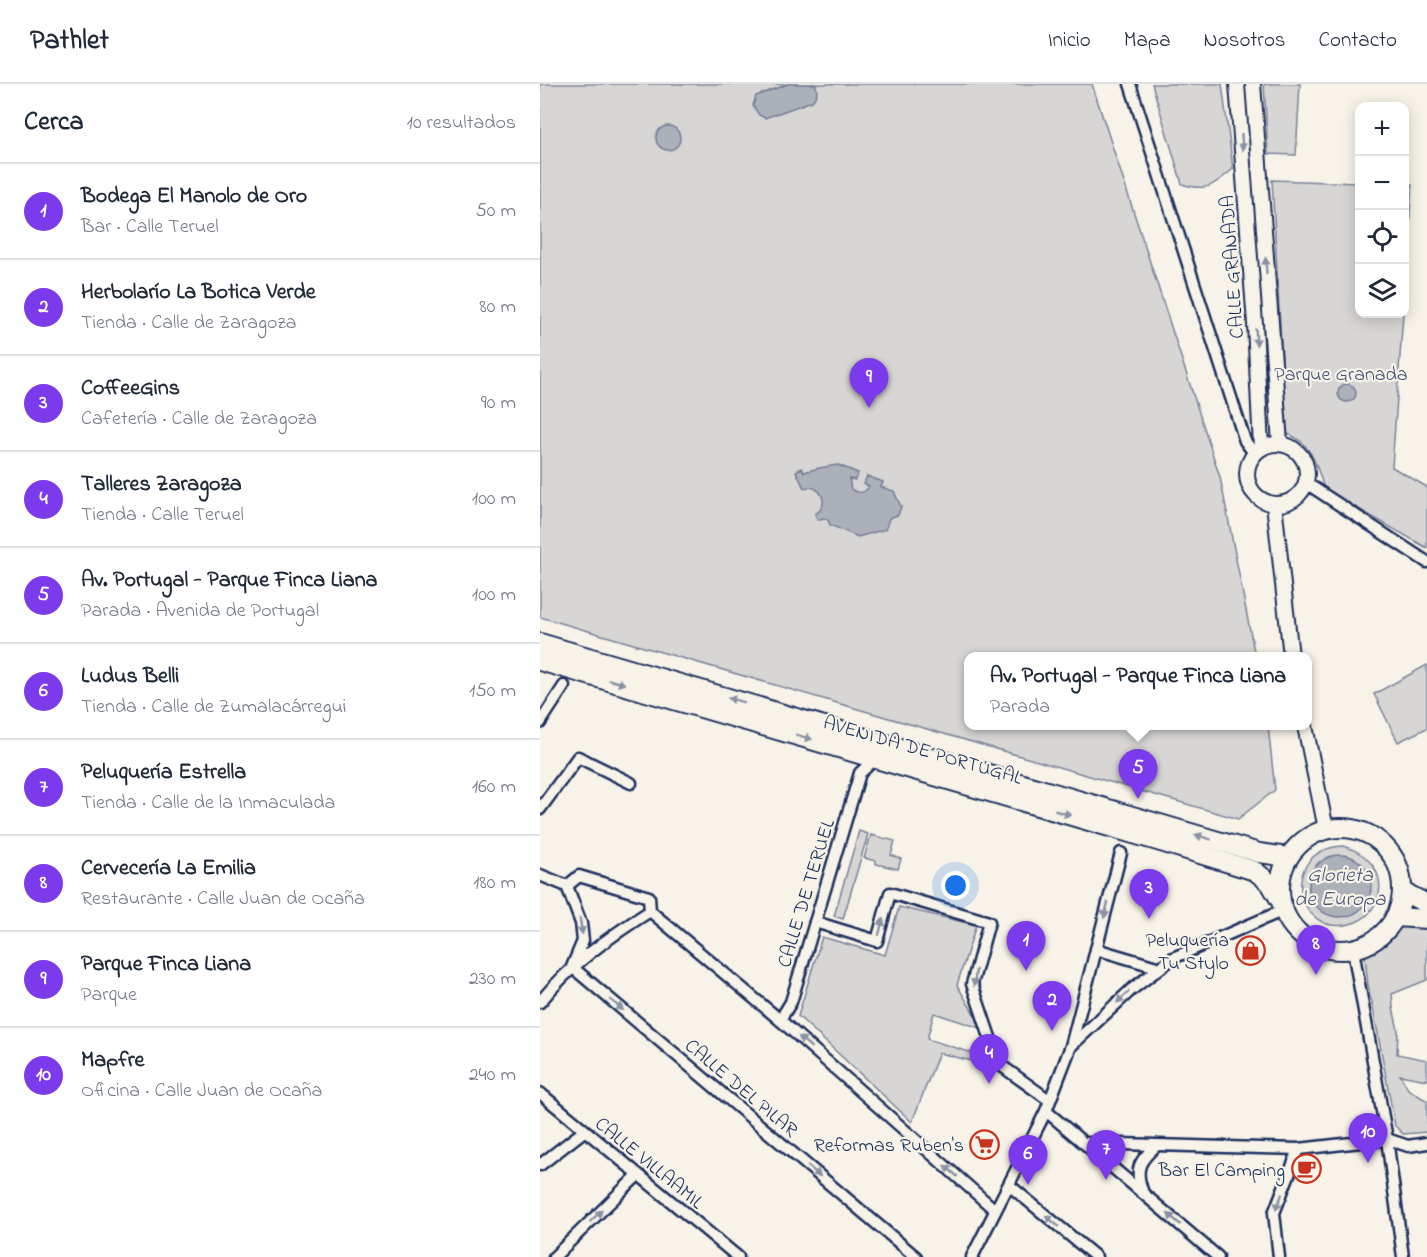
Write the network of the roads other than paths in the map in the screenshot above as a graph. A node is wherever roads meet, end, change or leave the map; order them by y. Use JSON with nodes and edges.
{"nodes":[{"id":1,"x":1130,"y":84,"type":"edge"},
{"id":2,"x":1237,"y":84,"type":"edge"},
{"id":3,"x":1253,"y":84,"type":"edge"},
{"id":4,"x":1280,"y":443,"type":"junction"},
{"id":5,"x":1258,"y":451,"type":"junction"},
{"id":6,"x":1306,"y":483,"type":"junction"},
{"id":7,"x":1274,"y":504,"type":"junction"},
{"id":8,"x":1427,"y":562,"type":"edge"},
{"id":9,"x":540,"y":643,"type":"edge"},
{"id":10,"x":1290,"y":652,"type":"edge"},
{"id":11,"x":559,"y":670,"type":"edge"},
{"id":12,"x":540,"y":723,"type":"edge"},
{"id":13,"x":1306,"y":730,"type":"edge"},
{"id":14,"x":849,"y":750,"type":"junction"},
{"id":15,"x":876,"y":758,"type":"junction"},
{"id":16,"x":860,"y":773,"type":"junction"},
{"id":17,"x":631,"y":783,"type":"dead end"},
{"id":18,"x":540,"y":808,"type":"edge"},
{"id":19,"x":1326,"y":829,"type":"junction"},
{"id":20,"x":1121,"y":853,"type":"dead end"},
{"id":21,"x":1288,"y":857,"type":"junction"},
{"id":22,"x":540,"y":875,"type":"edge"},
{"id":23,"x":567,"y":885,"type":"junction"},
{"id":24,"x":1402,"y":891,"type":"junction"},
{"id":25,"x":1427,"y":904,"type":"edge"},
{"id":26,"x":1282,"y":905,"type":"junction"},
{"id":27,"x":650,"y":911,"type":"junction"},
{"id":28,"x":1395,"y":917,"type":"junction"},
{"id":29,"x":1427,"y":919,"type":"edge"},
{"id":30,"x":815,"y":922,"type":"junction"},
{"id":31,"x":1096,"y":949,"type":"junction"},
{"id":32,"x":1353,"y":950,"type":"junction"},
{"id":33,"x":572,"y":967,"type":"junction"},
{"id":34,"x":1160,"y":968,"type":"junction"},
{"id":35,"x":540,"y":1002,"type":"edge"},
{"id":36,"x":780,"y":1020,"type":"junction"},
{"id":37,"x":1071,"y":1046,"type":"junction"},
{"id":38,"x":540,"y":1093,"type":"edge"},
{"id":39,"x":1047,"y":1105,"type":"junction"},
{"id":40,"x":584,"y":1131,"type":"junction"},
{"id":41,"x":1387,"y":1139,"type":"junction"},
{"id":42,"x":1084,"y":1143,"type":"junction"},
{"id":43,"x":1427,"y":1143,"type":"edge"},
{"id":44,"x":1157,"y":1145,"type":"junction"},
{"id":45,"x":1299,"y":1149,"type":"junction"},
{"id":46,"x":540,"y":1165,"type":"edge"},
{"id":47,"x":638,"y":1175,"type":"junction"},
{"id":48,"x":1009,"y":1185,"type":"junction"},
{"id":49,"x":1143,"y":1193,"type":"junction"},
{"id":50,"x":995,"y":1210,"type":"junction"},
{"id":51,"x":554,"y":1257,"type":"edge"},
{"id":52,"x":738,"y":1257,"type":"edge"},
{"id":53,"x":916,"y":1257,"type":"edge"},
{"id":54,"x":972,"y":1257,"type":"edge"},
{"id":55,"x":1096,"y":1257,"type":"edge"},
{"id":56,"x":1218,"y":1257,"type":"edge"},
{"id":57,"x":1279,"y":1257,"type":"edge"},
{"id":58,"x":1403,"y":1257,"type":"edge"}],
"edges":[{"from":1,"to":5,"type":"street"},
{"from":2,"to":5,"type":"street","name":"CALLE GRANADA","one_way":true},
{"from":4,"to":3,"type":"street","name":"CALLE GRANADA","one_way":true},
{"from":4,"to":5,"type":"street"},
{"from":4,"to":6,"type":"street"},
{"from":5,"to":7,"type":"street"},
{"from":6,"to":7,"type":"street"},
{"from":6,"to":8,"type":"street"},
{"from":7,"to":10,"type":"street"},
{"from":21,"to":9,"type":"main road","name":"AVENIDA DE PORTUGAL","one_way":true},
{"from":11,"to":12,"type":"street"},
{"from":11,"to":14,"type":"main road","name":"AVENIDA DE PORTUGAL","one_way":true},
{"from":13,"to":19,"type":"street"},
{"from":14,"to":15,"type":"main road","name":"AVENIDA DE PORTUGAL"},
{"from":14,"to":16,"type":"street"},
{"from":15,"to":16,"type":"street"},
{"from":15,"to":26,"type":"main road","name":"AVENIDA DE PORTUGAL","one_way":true},
{"from":16,"to":30,"type":"street","name":"CALLE DE TERUEL"},
{"from":17,"to":18,"type":"street"},
{"from":19,"to":21,"type":"main road"},
{"from":19,"to":24,"type":"main road"},
{"from":20,"to":31,"type":"street","one_way":true},
{"from":21,"to":26,"type":"main road"},
{"from":22,"to":23,"type":"street"},
{"from":23,"to":27,"type":"street"},
{"from":23,"to":33,"type":"street","one_way":true},
{"from":24,"to":25,"type":"main road"},
{"from":24,"to":28,"type":"main road"},
{"from":26,"to":32,"type":"main road"},
{"from":26,"to":34,"type":"street"},
{"from":27,"to":33,"type":"street"},
{"from":27,"to":36,"type":"street"},
{"from":28,"to":29,"type":"main road"},
{"from":28,"to":32,"type":"main road"},
{"from":30,"to":36,"type":"street","name":"CALLE DE TERUEL"},
{"from":30,"to":39,"type":"street","one_way":true},
{"from":31,"to":34,"type":"street"},
{"from":31,"to":37,"type":"street"},
{"from":32,"to":41,"type":"street"},
{"from":33,"to":35,"type":"street"},
{"from":33,"to":53,"type":"street","name":"CALLE DEL PILAR","one_way":true},
{"from":34,"to":37,"type":"street","one_way":true},
{"from":50,"to":36,"type":"street","one_way":true},
{"from":37,"to":39,"type":"street"},
{"from":38,"to":40,"type":"street","name":"CALLE VILLAAMIL"},
{"from":39,"to":42,"type":"street"},
{"from":39,"to":48,"type":"street"},
{"from":40,"to":46,"type":"street"},
{"from":40,"to":47,"type":"street","name":"CALLE VILLAAMIL"},
{"from":41,"to":43,"type":"street"},
{"from":41,"to":45,"type":"street"},
{"from":41,"to":58,"type":"street"},
{"from":42,"to":44,"type":"street"},
{"from":42,"to":49,"type":"street"},
{"from":44,"to":45,"type":"street"},
{"from":44,"to":49,"type":"street"},
{"from":45,"to":57,"type":"street","one_way":true},
{"from":51,"to":47,"type":"street","one_way":true},
{"from":47,"to":52,"type":"street","name":"CALLE VILLAAMIL"},
{"from":48,"to":50,"type":"street"},
{"from":55,"to":48,"type":"street","one_way":true},
{"from":56,"to":49,"type":"street","one_way":true},
{"from":50,"to":54,"type":"street"}]}
